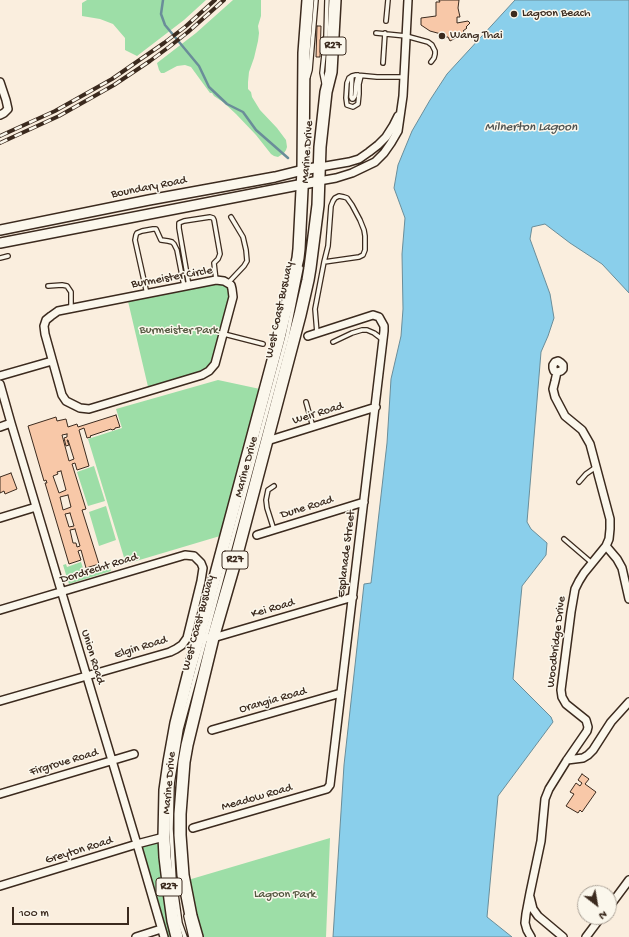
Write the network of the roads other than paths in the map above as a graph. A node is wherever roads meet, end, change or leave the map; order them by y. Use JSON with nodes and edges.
{"nodes":[{"id":1,"x":308,"y":0,"type":"edge"},
{"id":2,"x":316,"y":0,"type":"edge"},
{"id":3,"x":327,"y":0,"type":"edge"},
{"id":4,"x":335,"y":0,"type":"edge"},
{"id":5,"x":388,"y":0,"type":"edge"},
{"id":6,"x":408,"y":0,"type":"edge"},
{"id":7,"x":386,"y":21,"type":"dead end"},
{"id":8,"x":376,"y":32,"type":"dead end"},
{"id":9,"x":385,"y":33,"type":"junction"},
{"id":10,"x":406,"y":36,"type":"junction"},
{"id":11,"x":431,"y":62,"type":"dead end"},
{"id":12,"x":383,"y":63,"type":"dead end"},
{"id":13,"x":352,"y":76,"type":"junction"},
{"id":14,"x":359,"y":76,"type":"junction"},
{"id":15,"x":404,"y":78,"type":"junction"},
{"id":16,"x":0,"y":82,"type":"edge"},
{"id":17,"x":304,"y":87,"type":"junction"},
{"id":18,"x":326,"y":92,"type":"junction"},
{"id":19,"x":402,"y":109,"type":"junction"},
{"id":20,"x":0,"y":115,"type":"edge"},
{"id":21,"x":320,"y":167,"type":"junction"},
{"id":22,"x":303,"y":170,"type":"junction"},
{"id":23,"x":319,"y":181,"type":"junction"},
{"id":24,"x":302,"y":184,"type":"junction"},
{"id":25,"x":231,"y":217,"type":"dead end"},
{"id":26,"x":0,"y":230,"type":"edge"},
{"id":27,"x":0,"y":243,"type":"edge"},
{"id":28,"x":8,"y":256,"type":"dead end"},
{"id":29,"x":0,"y":258,"type":"edge"},
{"id":30,"x":324,"y":262,"type":"junction"},
{"id":31,"x":216,"y":280,"type":"junction"},
{"id":32,"x":228,"y":283,"type":"junction"},
{"id":33,"x":48,"y":286,"type":"dead end"},
{"id":34,"x":186,"y":286,"type":"junction"},
{"id":35,"x":147,"y":294,"type":"junction"},
{"id":36,"x":71,"y":308,"type":"junction"},
{"id":37,"x":317,"y":333,"type":"junction"},
{"id":38,"x":222,"y":334,"type":"junction"},
{"id":39,"x":308,"y":336,"type":"dead end"},
{"id":40,"x":383,"y":340,"type":"junction"},
{"id":41,"x":333,"y":342,"type":"dead end"},
{"id":42,"x":263,"y":344,"type":"dead end"},
{"id":43,"x":52,"y":360,"type":"junction"},
{"id":44,"x":557,"y":372,"type":"dead end"},
{"id":45,"x":0,"y":376,"type":"edge"},
{"id":46,"x":0,"y":384,"type":"edge"},
{"id":47,"x":306,"y":402,"type":"dead end"},
{"id":48,"x":376,"y":407,"type":"junction"},
{"id":49,"x":11,"y":423,"type":"junction"},
{"id":50,"x":0,"y":427,"type":"edge"},
{"id":51,"x":313,"y":427,"type":"junction"},
{"id":52,"x":267,"y":441,"type":"junction"},
{"id":53,"x":596,"y":467,"type":"junction"},
{"id":54,"x":579,"y":482,"type":"dead end"},
{"id":55,"x":274,"y":486,"type":"dead end"},
{"id":56,"x":364,"y":502,"type":"junction"},
{"id":57,"x":36,"y":507,"type":"junction"},
{"id":58,"x":0,"y":518,"type":"edge"},
{"id":59,"x":274,"y":530,"type":"junction"},
{"id":60,"x":258,"y":535,"type":"dead end"},
{"id":61,"x":564,"y":539,"type":"dead end"},
{"id":62,"x":606,"y":546,"type":"junction"},
{"id":63,"x":201,"y":562,"type":"joint"},
{"id":64,"x":592,"y":563,"type":"junction"},
{"id":65,"x":61,"y":592,"type":"junction"},
{"id":66,"x":353,"y":597,"type":"junction"},
{"id":67,"x":629,"y":599,"type":"edge"},
{"id":68,"x":0,"y":610,"type":"edge"},
{"id":69,"x":206,"y":638,"type":"junction"},
{"id":70,"x":86,"y":676,"type":"junction"},
{"id":71,"x":340,"y":693,"type":"junction"},
{"id":72,"x":0,"y":701,"type":"edge"},
{"id":73,"x":629,"y":702,"type":"edge"},
{"id":74,"x":212,"y":730,"type":"dead end"},
{"id":75,"x":134,"y":754,"type":"dead end"},
{"id":76,"x":111,"y":760,"type":"junction"},
{"id":77,"x":567,"y":760,"type":"junction"},
{"id":78,"x":327,"y":789,"type":"joint"},
{"id":79,"x":0,"y":794,"type":"edge"},
{"id":80,"x":193,"y":828,"type":"dead end"},
{"id":81,"x":164,"y":837,"type":"junction"},
{"id":82,"x":137,"y":844,"type":"junction"},
{"id":83,"x":183,"y":875,"type":"junction"},
{"id":84,"x":629,"y":880,"type":"edge"},
{"id":85,"x":0,"y":886,"type":"edge"},
{"id":86,"x":530,"y":893,"type":"junction"},
{"id":87,"x":617,"y":896,"type":"edge"},
{"id":88,"x":184,"y":902,"type":"dead end"},
{"id":89,"x":185,"y":914,"type":"dead end"},
{"id":90,"x":595,"y":925,"type":"edge"},
{"id":91,"x":162,"y":930,"type":"junction"},
{"id":92,"x":136,"y":937,"type":"edge"},
{"id":93,"x":164,"y":937,"type":"edge"},
{"id":94,"x":177,"y":937,"type":"edge"},
{"id":95,"x":185,"y":937,"type":"edge"},
{"id":96,"x":191,"y":937,"type":"edge"},
{"id":97,"x":197,"y":937,"type":"edge"},
{"id":98,"x":531,"y":937,"type":"edge"},
{"id":99,"x":563,"y":937,"type":"edge"},
{"id":100,"x":586,"y":937,"type":"edge"}],
"edges":[{"from":1,"to":17,"type":"main road","name":"Marine Drive","number":"R27"},
{"from":2,"to":17,"type":"lane"},
{"from":3,"to":18,"type":"lane"},
{"from":4,"to":18,"type":"main road","name":"Marine Drive","number":"R27"},
{"from":5,"to":7,"type":"lane"},
{"from":6,"to":10,"type":"street"},
{"from":8,"to":9,"type":"lane"},
{"from":9,"to":10,"type":"lane"},
{"from":9,"to":12,"type":"lane"},
{"from":10,"to":11,"type":"lane"},
{"from":10,"to":15,"type":"street"},
{"from":13,"to":14,"type":"lane"},
{"from":13,"to":14,"type":"lane"},
{"from":13,"to":14,"type":"lane"},
{"from":14,"to":15,"type":"lane"},
{"from":15,"to":19,"type":"street"},
{"from":16,"to":20,"type":"street"},
{"from":17,"to":22,"type":"main road","name":"Marine Drive","number":"R27"},
{"from":18,"to":21,"type":"main road","name":"Marine Drive","number":"R27"},
{"from":19,"to":21,"type":"street"},
{"from":19,"to":23,"type":"street"},
{"from":21,"to":22,"type":"main road","name":"Boundary Road"},
{"from":21,"to":23,"type":"main road","name":"Marine Drive","number":"R27"},
{"from":22,"to":24,"type":"main road","name":"Marine Drive","number":"R27"},
{"from":22,"to":26,"type":"main road","name":"Boundary Road"},
{"from":23,"to":24,"type":"main road"},
{"from":23,"to":52,"type":"main road","name":"Marine Drive","number":"R27"},
{"from":24,"to":27,"type":"main road"},
{"from":24,"to":69,"type":"main road","name":"Marine Drive","number":"R27"},
{"from":25,"to":32,"type":"lane"},
{"from":28,"to":29,"type":"lane"},
{"from":30,"to":30,"type":"lane"},
{"from":30,"to":37,"type":"lane"},
{"from":31,"to":32,"type":"street","name":"Burmeister Circle"},
{"from":31,"to":34,"type":"street","name":"Burmeister Circle"},
{"from":31,"to":34,"type":"lane"},
{"from":32,"to":38,"type":"street","name":"Burmeister Circle"},
{"from":33,"to":36,"type":"lane"},
{"from":34,"to":35,"type":"street","name":"Burmeister Circle"},
{"from":34,"to":35,"type":"lane"},
{"from":35,"to":36,"type":"street","name":"Burmeister Circle"},
{"from":36,"to":43,"type":"street","name":"Burmeister Circle"},
{"from":37,"to":39,"type":"street"},
{"from":37,"to":40,"type":"street","name":"Esplanade Street"},
{"from":38,"to":42,"type":"lane"},
{"from":38,"to":43,"type":"street","name":"Burmeister Circle"},
{"from":40,"to":41,"type":"lane"},
{"from":40,"to":48,"type":"street","name":"Esplanade Street"},
{"from":43,"to":45,"type":"street"},
{"from":44,"to":53,"type":"street","name":"Woodbridge Drive"},
{"from":46,"to":49,"type":"street","name":"Union Road"},
{"from":47,"to":51,"type":"lane"},
{"from":48,"to":51,"type":"street","name":"Weir Road"},
{"from":48,"to":56,"type":"street","name":"Esplanade Street"},
{"from":49,"to":50,"type":"street"},
{"from":49,"to":57,"type":"street","name":"Union Road"},
{"from":51,"to":52,"type":"street","name":"Weir Road"},
{"from":52,"to":69,"type":"main road","name":"Marine Drive","number":"R27"},
{"from":53,"to":54,"type":"lane"},
{"from":53,"to":62,"type":"street","name":"Woodbridge Drive"},
{"from":55,"to":59,"type":"lane"},
{"from":56,"to":59,"type":"street","name":"Dune Road"},
{"from":56,"to":66,"type":"street","name":"Esplanade Street"},
{"from":57,"to":58,"type":"street"},
{"from":57,"to":65,"type":"street","name":"Union Road"},
{"from":59,"to":60,"type":"street","name":"Dune Road"},
{"from":61,"to":64,"type":"lane"},
{"from":62,"to":64,"type":"street","name":"Woodbridge Drive"},
{"from":62,"to":67,"type":"street"},
{"from":63,"to":65,"type":"street","name":"Dordrecht Road"},
{"from":63,"to":70,"type":"street","name":"Elgin Road"},
{"from":64,"to":77,"type":"street","name":"Woodbridge Drive"},
{"from":65,"to":68,"type":"street","name":"Dordrecht Road"},
{"from":65,"to":70,"type":"street","name":"Union Road"},
{"from":66,"to":69,"type":"street","name":"Kei Road"},
{"from":66,"to":71,"type":"street","name":"Esplanade Street"},
{"from":69,"to":81,"type":"main road","name":"Marine Drive","number":"R27"},
{"from":69,"to":83,"type":"main road","name":"Marine Drive","number":"R27"},
{"from":69,"to":95,"type":"lane","name":"West Coast Busway"},
{"from":70,"to":72,"type":"street","name":"Elgin Road"},
{"from":70,"to":76,"type":"street","name":"Union Road"},
{"from":71,"to":74,"type":"street","name":"Orangia Road"},
{"from":71,"to":78,"type":"street","name":"Esplanade Street"},
{"from":73,"to":77,"type":"street"},
{"from":75,"to":76,"type":"street","name":"Firgrove Road"},
{"from":76,"to":79,"type":"street","name":"Firgrove Road"},
{"from":76,"to":82,"type":"street","name":"Union Road"},
{"from":77,"to":86,"type":"street","name":"Woodbridge Drive"},
{"from":78,"to":80,"type":"street","name":"Meadow Road"},
{"from":81,"to":82,"type":"street","name":"Greyton Road"},
{"from":81,"to":94,"type":"main road","name":"Marine Drive","number":"R27"},
{"from":82,"to":85,"type":"street","name":"Greyton Road"},
{"from":82,"to":91,"type":"street","name":"Union Road"},
{"from":83,"to":88,"type":"lane"},
{"from":83,"to":97,"type":"main road","name":"Marine Drive","number":"R27"},
{"from":84,"to":87,"type":"street"},
{"from":86,"to":98,"type":"street","name":"Woodbridge Drive"},
{"from":86,"to":99,"type":"street","name":"Woodbridge Drive"},
{"from":89,"to":96,"type":"lane"},
{"from":90,"to":100,"type":"street"},
{"from":91,"to":92,"type":"street"},
{"from":91,"to":93,"type":"street","name":"Union Road"}]}
